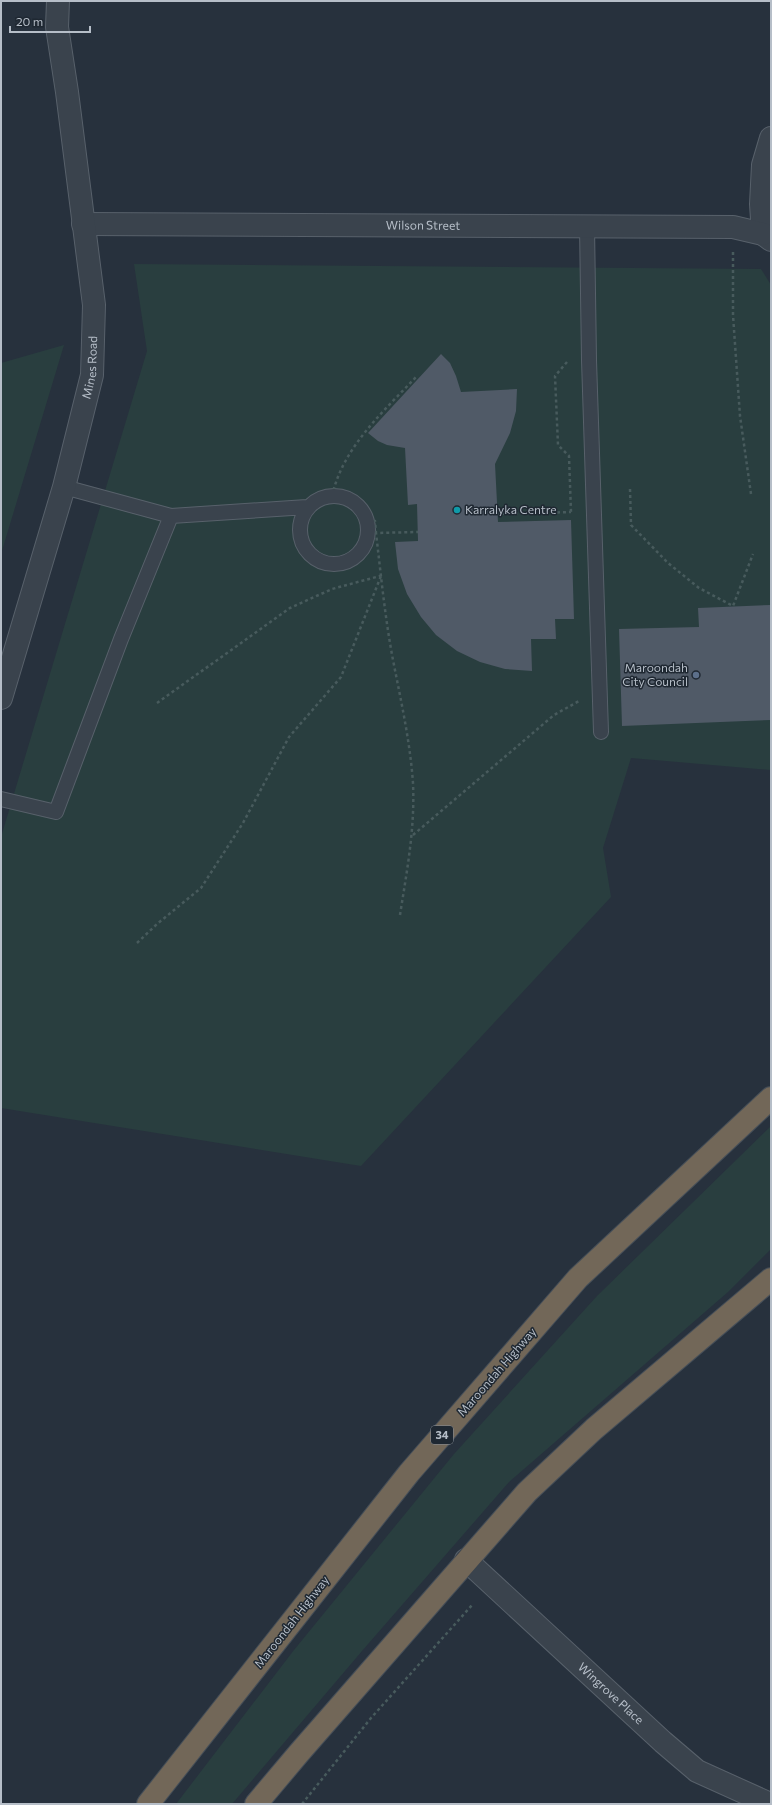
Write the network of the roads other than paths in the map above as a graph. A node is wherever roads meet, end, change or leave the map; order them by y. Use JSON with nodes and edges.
{"nodes":[{"id":1,"x":44,"y":1,"type":"edge"},
{"id":2,"x":58,"y":1,"type":"edge"},
{"id":3,"x":56,"y":27,"type":"junction"},
{"id":4,"x":771,"y":138,"type":"edge"},
{"id":5,"x":83,"y":224,"type":"junction"},
{"id":6,"x":587,"y":226,"type":"junction"},
{"id":7,"x":767,"y":237,"type":"edge"},
{"id":8,"x":64,"y":487,"type":"junction"},
{"id":9,"x":307,"y":507,"type":"junction"},
{"id":10,"x":171,"y":516,"type":"junction"},
{"id":11,"x":1,"y":698,"type":"edge"},
{"id":12,"x":601,"y":732,"type":"dead end"},
{"id":13,"x":1,"y":798,"type":"edge"},
{"id":14,"x":771,"y":1098,"type":"edge"},
{"id":15,"x":771,"y":1279,"type":"edge"},
{"id":16,"x":466,"y":1560,"type":"junction"},
{"id":17,"x":148,"y":1804,"type":"edge"},
{"id":18,"x":256,"y":1804,"type":"edge"},
{"id":19,"x":770,"y":1804,"type":"edge"}],
"edges":[{"from":1,"to":3,"type":"street","name":"Mines Road"},
{"from":2,"to":3,"type":"street","name":"Mines Road"},
{"from":3,"to":5,"type":"street","name":"Mines Road"},
{"from":4,"to":7,"type":"street"},
{"from":5,"to":6,"type":"street","name":"Wilson Street"},
{"from":5,"to":8,"type":"street","name":"Mines Road"},
{"from":6,"to":7,"type":"street","name":"Wilson Street"},
{"from":6,"to":12,"type":"lane"},
{"from":8,"to":10,"type":"lane"},
{"from":8,"to":11,"type":"street","name":"Mines Road"},
{"from":9,"to":9,"type":"lane"},
{"from":9,"to":10,"type":"lane"},
{"from":10,"to":13,"type":"lane"},
{"from":14,"to":17,"type":"highway","name":"Maroondah Highway","number":"34"},
{"from":15,"to":16,"type":"highway"},
{"from":16,"to":18,"type":"highway"},
{"from":16,"to":19,"type":"street","name":"Wingrove Place"}]}
